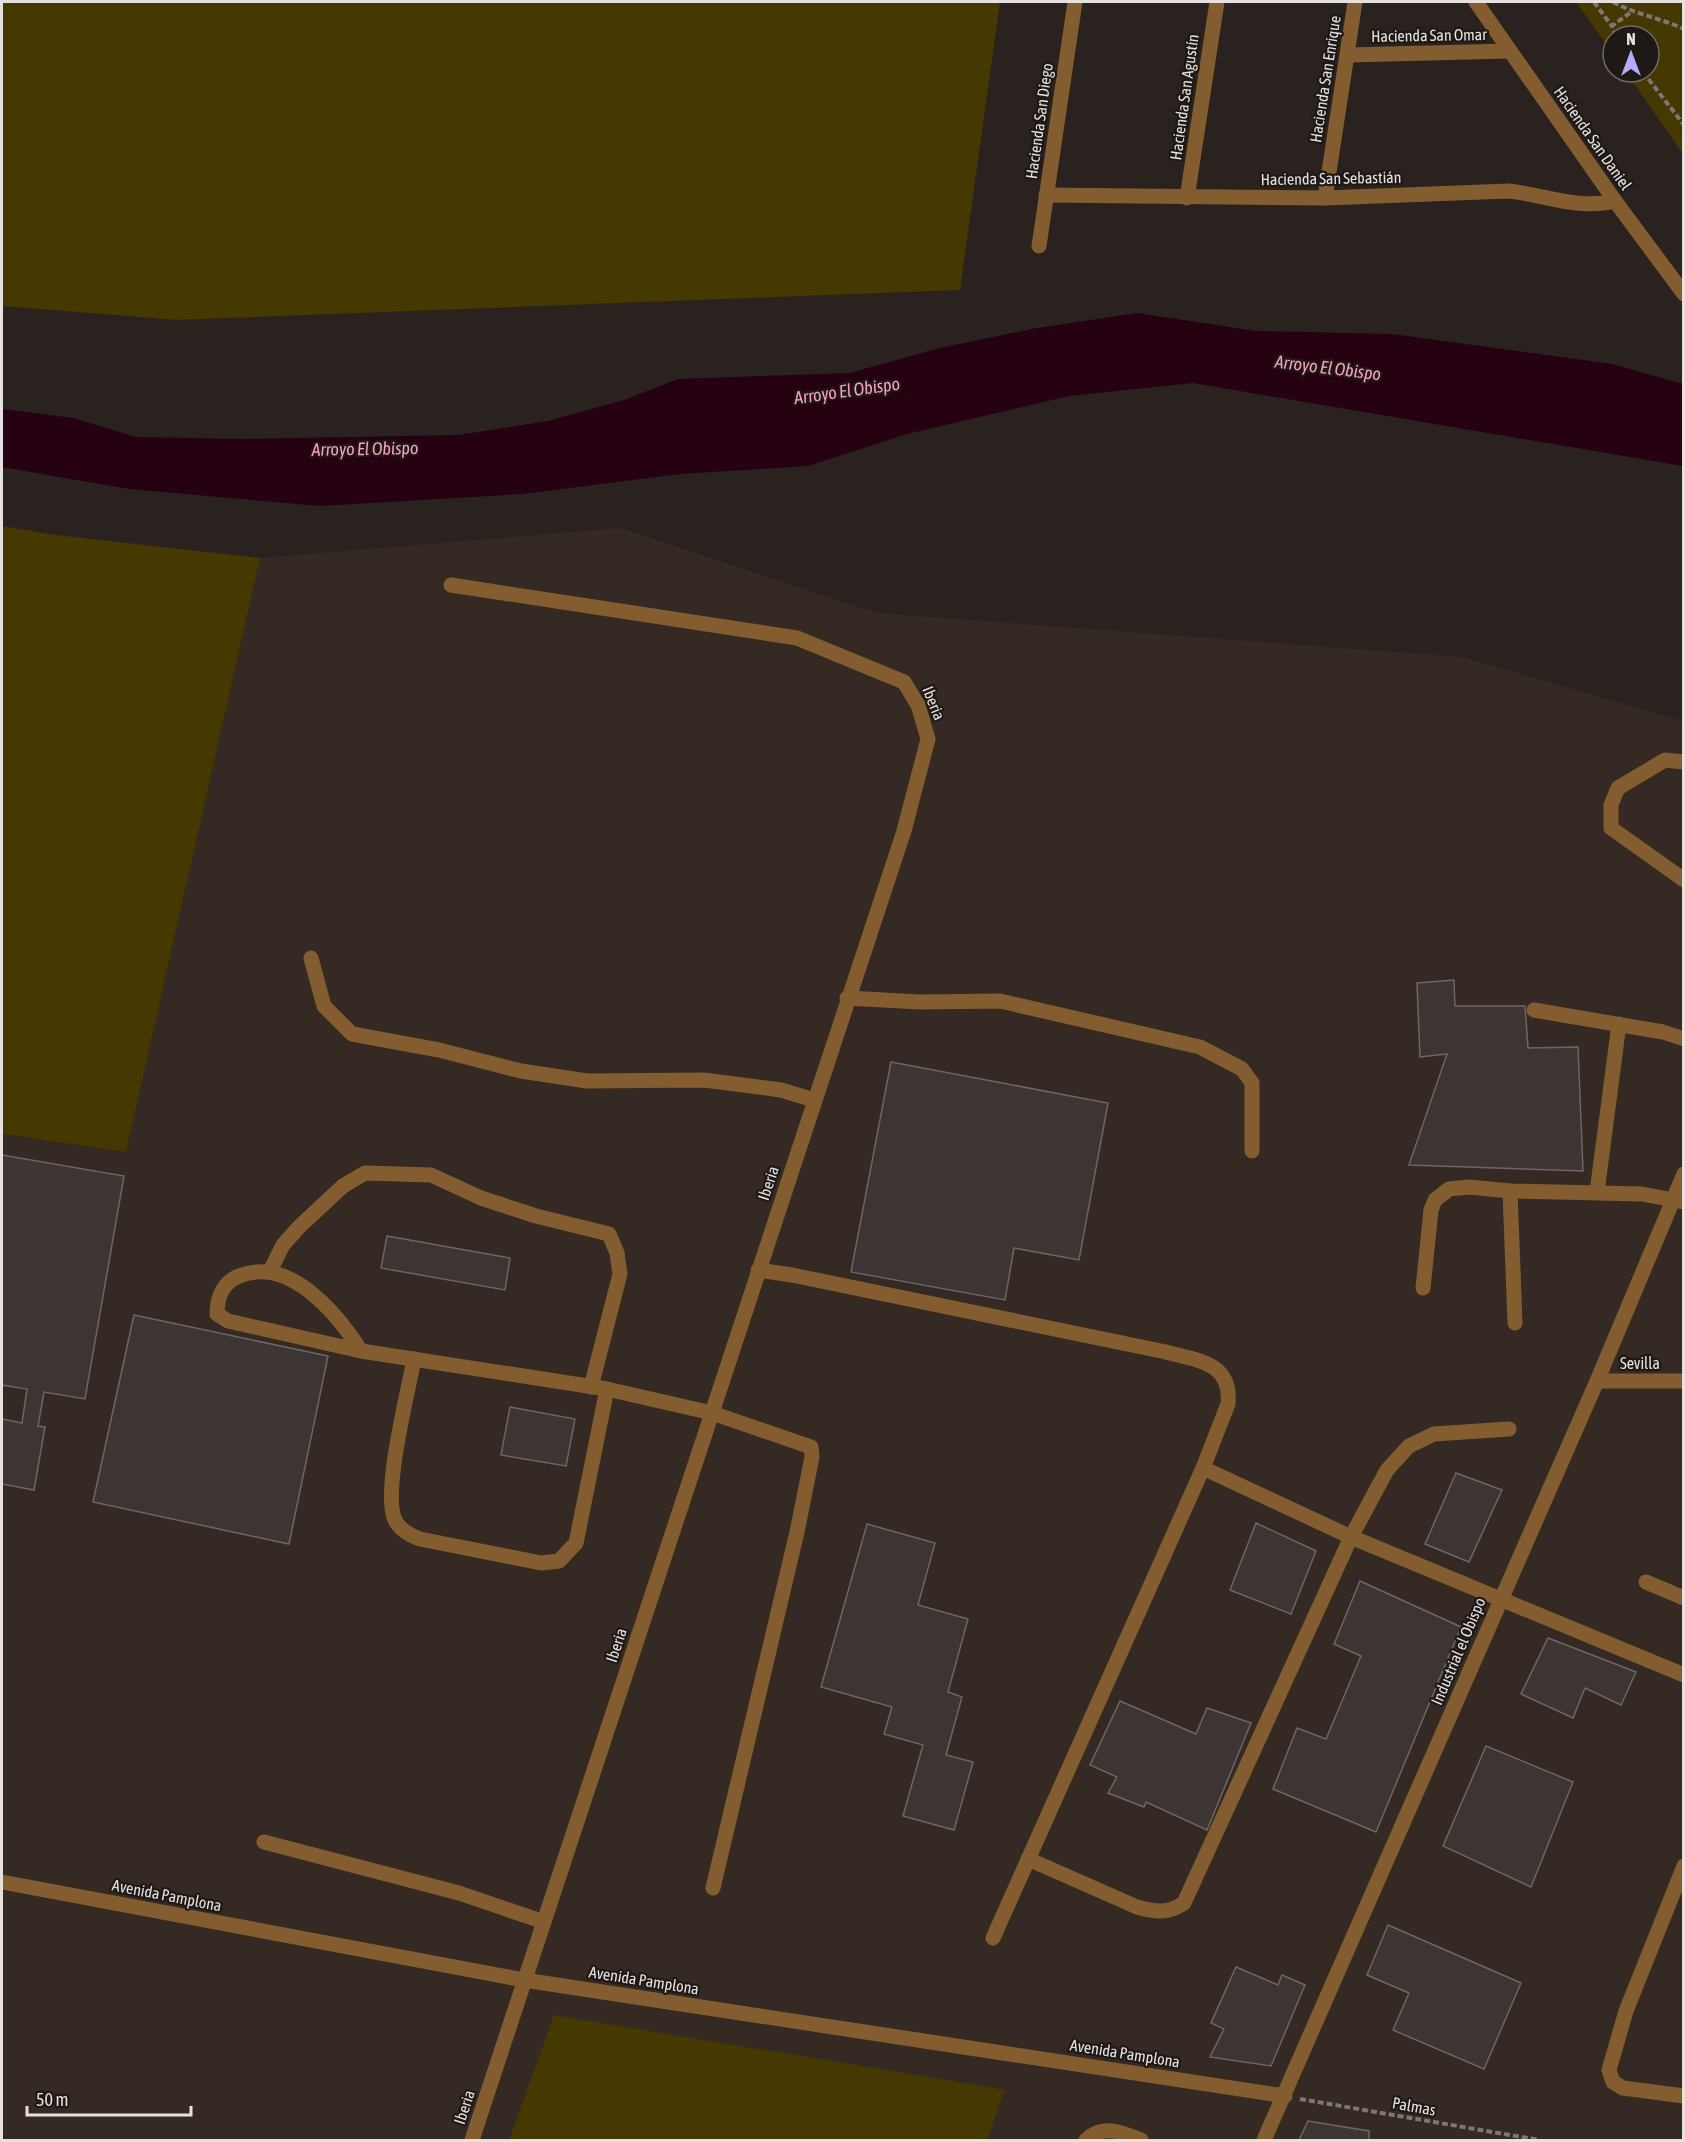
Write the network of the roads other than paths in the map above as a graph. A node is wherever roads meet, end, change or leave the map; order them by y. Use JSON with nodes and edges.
{"nodes":[{"id":1,"x":1075,"y":2,"type":"edge"},
{"id":2,"x":1216,"y":2,"type":"edge"},
{"id":3,"x":1355,"y":2,"type":"edge"},
{"id":4,"x":1476,"y":2,"type":"edge"},
{"id":5,"x":1510,"y":51,"type":"junction"},
{"id":6,"x":1348,"y":55,"type":"junction"},
{"id":7,"x":1047,"y":195,"type":"junction"},
{"id":8,"x":1187,"y":198,"type":"junction"},
{"id":9,"x":1325,"y":198,"type":"junction"},
{"id":10,"x":1615,"y":201,"type":"junction"},
{"id":11,"x":1039,"y":246,"type":"dead end"},
{"id":12,"x":1683,"y":294,"type":"edge"},
{"id":13,"x":451,"y":585,"type":"dead end"},
{"id":14,"x":1683,"y":762,"type":"edge"},
{"id":15,"x":1683,"y":880,"type":"edge"},
{"id":16,"x":311,"y":958,"type":"dead end"},
{"id":17,"x":847,"y":998,"type":"junction"},
{"id":18,"x":1534,"y":1010,"type":"dead end"},
{"id":19,"x":1618,"y":1024,"type":"junction"},
{"id":20,"x":1683,"y":1040,"type":"edge"},
{"id":21,"x":814,"y":1100,"type":"junction"},
{"id":22,"x":1252,"y":1151,"type":"dead end"},
{"id":23,"x":1683,"y":1174,"type":"edge"},
{"id":24,"x":1510,"y":1191,"type":"junction"},
{"id":25,"x":1597,"y":1192,"type":"junction"},
{"id":26,"x":1678,"y":1202,"type":"edge"},
{"id":27,"x":758,"y":1270,"type":"junction"},
{"id":28,"x":270,"y":1271,"type":"junction"},
{"id":29,"x":1423,"y":1288,"type":"dead end"},
{"id":30,"x":1515,"y":1323,"type":"dead end"},
{"id":31,"x":361,"y":1351,"type":"junction"},
{"id":32,"x":414,"y":1359,"type":"junction"},
{"id":33,"x":1597,"y":1381,"type":"junction"},
{"id":34,"x":1683,"y":1381,"type":"edge"},
{"id":35,"x":591,"y":1387,"type":"junction"},
{"id":36,"x":607,"y":1389,"type":"junction"},
{"id":37,"x":711,"y":1413,"type":"junction"},
{"id":38,"x":1509,"y":1429,"type":"dead end"},
{"id":39,"x":1203,"y":1468,"type":"junction"},
{"id":40,"x":1351,"y":1537,"type":"junction"},
{"id":41,"x":1646,"y":1582,"type":"dead end"},
{"id":42,"x":1683,"y":1598,"type":"edge"},
{"id":43,"x":1500,"y":1599,"type":"junction"},
{"id":44,"x":1683,"y":1675,"type":"edge"},
{"id":45,"x":264,"y":1842,"type":"dead end"},
{"id":46,"x":1028,"y":1859,"type":"junction"},
{"id":47,"x":1683,"y":1866,"type":"edge"},
{"id":48,"x":2,"y":1882,"type":"edge"},
{"id":49,"x":713,"y":1888,"type":"dead end"},
{"id":50,"x":544,"y":1922,"type":"junction"},
{"id":51,"x":993,"y":1938,"type":"dead end"},
{"id":52,"x":524,"y":1980,"type":"junction"},
{"id":53,"x":1285,"y":2096,"type":"junction"},
{"id":54,"x":1683,"y":2097,"type":"edge"},
{"id":55,"x":472,"y":2140,"type":"edge"},
{"id":56,"x":1086,"y":2140,"type":"edge"},
{"id":57,"x":1141,"y":2140,"type":"edge"},
{"id":58,"x":1264,"y":2140,"type":"edge"}],
"edges":[{"from":1,"to":7,"type":"street","name":"Hacienda San Diego"},
{"from":2,"to":8,"type":"street","name":"Hacienda San Agustín"},
{"from":3,"to":6,"type":"street","name":"Hacienda San Enrique"},
{"from":4,"to":5,"type":"street","name":"Hacienda San Daniel"},
{"from":5,"to":6,"type":"street","name":"Hacienda San Omar"},
{"from":5,"to":10,"type":"street","name":"Hacienda San Daniel"},
{"from":6,"to":9,"type":"street","name":"Hacienda San Enrique"},
{"from":7,"to":8,"type":"street","name":"Hacienda San Sebastián"},
{"from":7,"to":11,"type":"street","name":"Hacienda San Diego"},
{"from":8,"to":9,"type":"street","name":"Hacienda San Sebastián"},
{"from":9,"to":10,"type":"street","name":"Hacienda San Sebastián"},
{"from":10,"to":12,"type":"street","name":"Hacienda San Daniel"},
{"from":13,"to":17,"type":"street","name":"Iberia"},
{"from":14,"to":15,"type":"street"},
{"from":16,"to":21,"type":"street"},
{"from":17,"to":21,"type":"street","name":"Iberia"},
{"from":17,"to":22,"type":"street"},
{"from":18,"to":19,"type":"street"},
{"from":19,"to":20,"type":"street"},
{"from":19,"to":25,"type":"street"},
{"from":21,"to":27,"type":"street","name":"Iberia"},
{"from":23,"to":26,"type":"street","name":"Industrial el Obispo"},
{"from":24,"to":25,"type":"street"},
{"from":24,"to":29,"type":"street"},
{"from":24,"to":30,"type":"street"},
{"from":25,"to":26,"type":"street"},
{"from":26,"to":33,"type":"street","name":"Industrial el Obispo"},
{"from":27,"to":37,"type":"street","name":"Iberia"},
{"from":27,"to":39,"type":"street"},
{"from":28,"to":31,"type":"street"},
{"from":28,"to":31,"type":"street"},
{"from":28,"to":35,"type":"street"},
{"from":31,"to":32,"type":"street"},
{"from":32,"to":35,"type":"street"},
{"from":32,"to":36,"type":"street"},
{"from":33,"to":34,"type":"street","name":"Sevilla"},
{"from":33,"to":43,"type":"street","name":"Industrial el Obispo"},
{"from":35,"to":36,"type":"street"},
{"from":36,"to":37,"type":"street"},
{"from":37,"to":49,"type":"street"},
{"from":37,"to":50,"type":"street","name":"Iberia"},
{"from":38,"to":40,"type":"street"},
{"from":39,"to":40,"type":"street"},
{"from":39,"to":46,"type":"street"},
{"from":40,"to":43,"type":"street"},
{"from":40,"to":46,"type":"street"},
{"from":41,"to":42,"type":"street"},
{"from":43,"to":44,"type":"street"},
{"from":43,"to":53,"type":"street","name":"Industrial el Obispo"},
{"from":45,"to":50,"type":"street"},
{"from":46,"to":51,"type":"street"},
{"from":47,"to":54,"type":"street"},
{"from":48,"to":52,"type":"street","name":"Avenida Pamplona"},
{"from":50,"to":52,"type":"street","name":"Iberia"},
{"from":52,"to":53,"type":"street","name":"Avenida Pamplona"},
{"from":52,"to":55,"type":"street","name":"Iberia"},
{"from":53,"to":58,"type":"street","name":"Industrial el Obispo"},
{"from":56,"to":57,"type":"street"}]}
